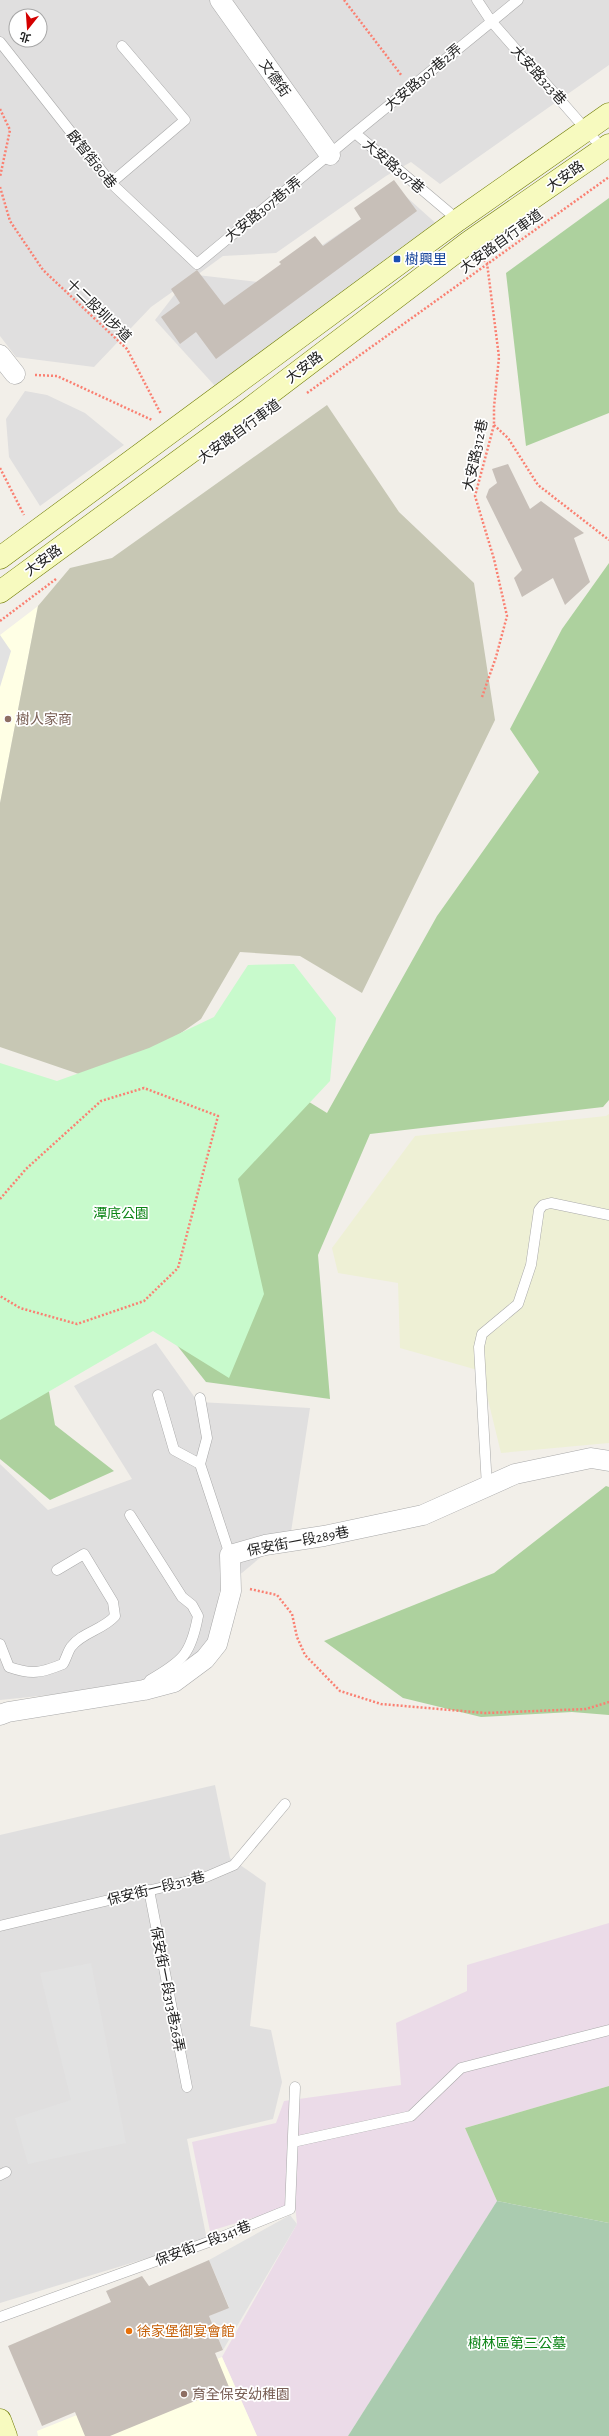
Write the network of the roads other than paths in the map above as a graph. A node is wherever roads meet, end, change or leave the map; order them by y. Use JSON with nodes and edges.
{"nodes":[{"id":1,"x":220,"y":0,"type":"edge"},
{"id":2,"x":476,"y":0,"type":"edge"},
{"id":3,"x":518,"y":0,"type":"edge"},
{"id":4,"x":491,"y":21,"type":"junction"},
{"id":5,"x":0,"y":42,"type":"edge"},
{"id":6,"x":122,"y":46,"type":"dead end"},
{"id":7,"x":609,"y":114,"type":"edge"},
{"id":8,"x":587,"y":129,"type":"junction"},
{"id":9,"x":355,"y":133,"type":"junction"},
{"id":10,"x":606,"y":147,"type":"edge"},
{"id":11,"x":330,"y":155,"type":"junction"},
{"id":12,"x":111,"y":183,"type":"junction"},
{"id":13,"x":458,"y":220,"type":"junction"},
{"id":14,"x":197,"y":264,"type":"joint"},
{"id":15,"x":0,"y":354,"type":"edge"},
{"id":16,"x":15,"y":374,"type":"road end"},
{"id":17,"x":0,"y":558,"type":"edge"},
{"id":18,"x":0,"y":592,"type":"edge"},
{"id":19,"x":609,"y":1216,"type":"edge"},
{"id":20,"x":158,"y":1395,"type":"dead end"},
{"id":21,"x":200,"y":1398,"type":"dead end"},
{"id":22,"x":609,"y":1461,"type":"edge"},
{"id":23,"x":200,"y":1464,"type":"junction"},
{"id":24,"x":487,"y":1487,"type":"junction"},
{"id":25,"x":130,"y":1515,"type":"dead end"},
{"id":26,"x":230,"y":1555,"type":"junction"},
{"id":27,"x":57,"y":1570,"type":"dead end"},
{"id":28,"x":0,"y":1644,"type":"edge"},
{"id":29,"x":144,"y":1690,"type":"junction"},
{"id":30,"x":0,"y":1715,"type":"edge"},
{"id":31,"x":285,"y":1804,"type":"dead end"},
{"id":32,"x":149,"y":1890,"type":"junction"},
{"id":33,"x":0,"y":1926,"type":"edge"},
{"id":34,"x":609,"y":2030,"type":"edge"},
{"id":35,"x":187,"y":2087,"type":"dead end"},
{"id":36,"x":295,"y":2087,"type":"dead end"},
{"id":37,"x":293,"y":2142,"type":"junction"},
{"id":38,"x":0,"y":2317,"type":"edge"},
{"id":39,"x":0,"y":2420,"type":"edge"},
{"id":40,"x":6,"y":2436,"type":"edge"}],
"edges":[{"from":1,"to":11,"type":"street","name":"文德街"},
{"from":2,"to":4,"type":"lane","name":"大安路323巷"},
{"from":3,"to":4,"type":"lane","name":"大安路307巷2弄"},
{"from":4,"to":8,"type":"lane","name":"大安路323巷"},
{"from":4,"to":9,"type":"lane","name":"大安路307巷2弄"},
{"from":5,"to":12,"type":"lane","name":"啟智街80巷"},
{"from":6,"to":12,"type":"lane"},
{"from":7,"to":8,"type":"street","name":"大安路"},
{"from":8,"to":10,"type":"lane","name":"大安路323巷"},
{"from":8,"to":13,"type":"street","name":"大安路"},
{"from":9,"to":11,"type":"lane","name":"大安路307巷"},
{"from":9,"to":13,"type":"lane","name":"大安路307巷"},
{"from":10,"to":18,"type":"street","name":"大安路"},
{"from":11,"to":14,"type":"lane","name":"大安路307巷1弄"},
{"from":12,"to":14,"type":"lane","name":"啟智街80巷"},
{"from":13,"to":17,"type":"street","name":"大安路"},
{"from":15,"to":16,"type":"street"},
{"from":19,"to":24,"type":"lane"},
{"from":20,"to":23,"type":"lane"},
{"from":21,"to":23,"type":"lane"},
{"from":22,"to":24,"type":"street","name":"保安街一段289巷"},
{"from":23,"to":26,"type":"lane"},
{"from":24,"to":26,"type":"street","name":"保安街一段289巷"},
{"from":25,"to":29,"type":"lane"},
{"from":26,"to":29,"type":"street","name":"保安街一段289巷"},
{"from":27,"to":28,"type":"lane"},
{"from":29,"to":30,"type":"street","name":"保安街一段289巷"},
{"from":31,"to":32,"type":"lane","name":"保安街一段313巷"},
{"from":32,"to":33,"type":"lane","name":"保安街一段313巷"},
{"from":32,"to":35,"type":"lane","name":"保安街一段313巷26弄"},
{"from":34,"to":37,"type":"lane"},
{"from":36,"to":37,"type":"lane","name":"保安街一段341巷"},
{"from":37,"to":38,"type":"lane","name":"保安街一段341巷"},
{"from":39,"to":40,"type":"street"}]}
